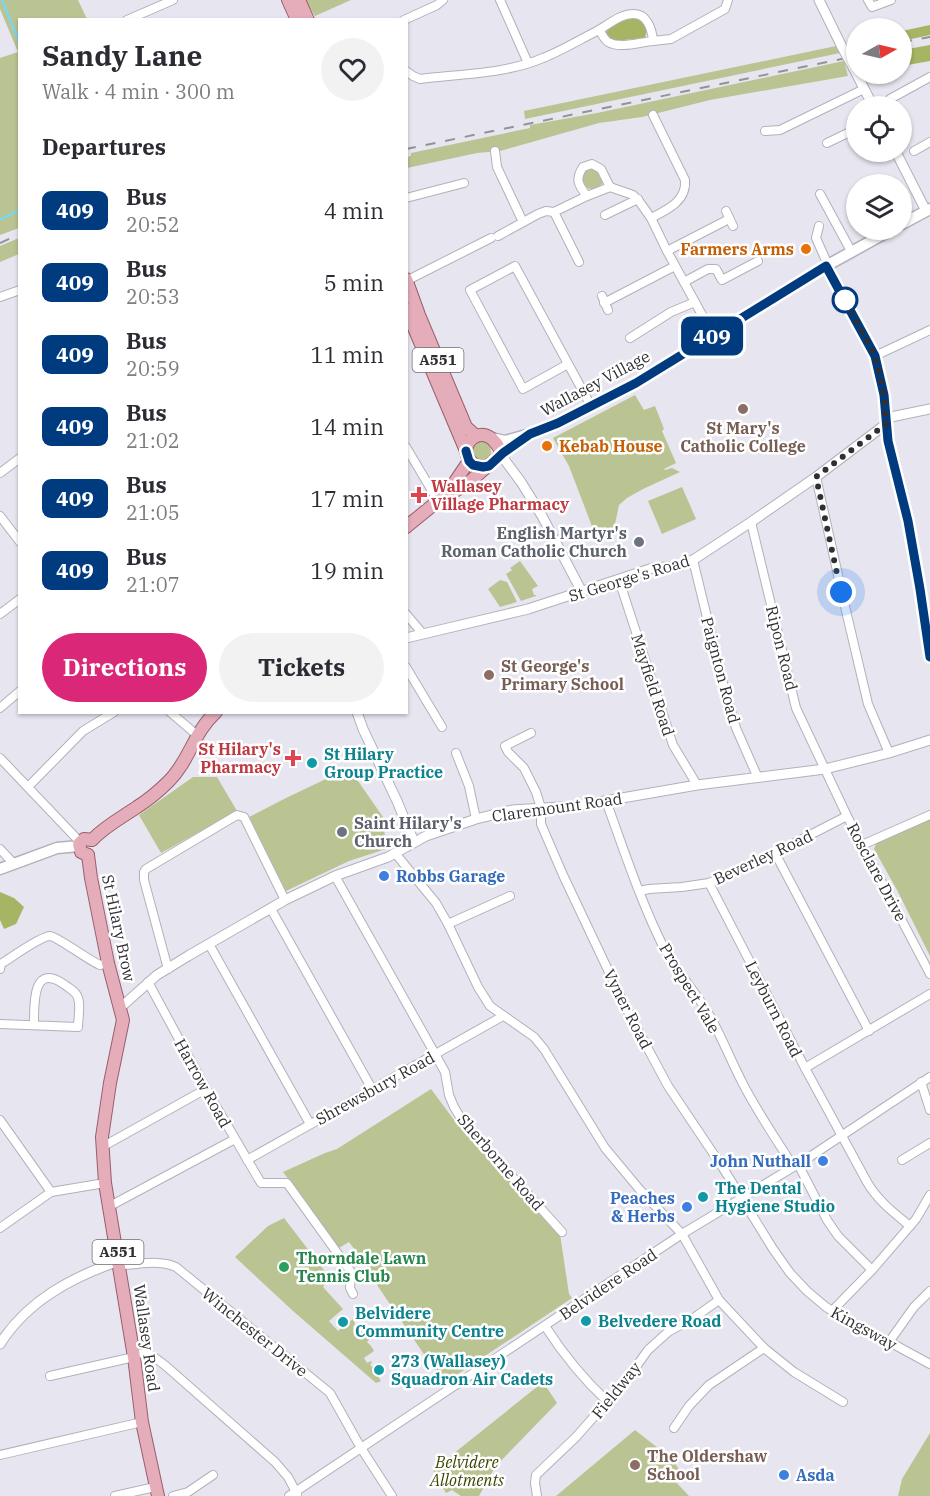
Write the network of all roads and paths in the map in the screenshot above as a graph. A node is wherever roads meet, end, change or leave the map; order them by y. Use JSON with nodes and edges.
{"nodes":[{"id":1,"x":173,"y":0,"type":"edge"},
{"id":2,"x":288,"y":0,"type":"edge"},
{"id":3,"x":298,"y":0,"type":"edge"},
{"id":4,"x":442,"y":0,"type":"edge"},
{"id":5,"x":500,"y":0,"type":"edge"},
{"id":6,"x":728,"y":0,"type":"edge"},
{"id":7,"x":819,"y":0,"type":"edge"},
{"id":8,"x":868,"y":0,"type":"edge"},
{"id":9,"x":891,"y":0,"type":"edge"},
{"id":10,"x":132,"y":18,"type":"edge"},
{"id":11,"x":296,"y":18,"type":"edge"},
{"id":12,"x":307,"y":18,"type":"edge"},
{"id":13,"x":408,"y":18,"type":"edge"},
{"id":14,"x":599,"y":30,"type":"junction"},
{"id":15,"x":653,"y":41,"type":"junction"},
{"id":16,"x":528,"y":63,"type":"junction"},
{"id":17,"x":408,"y":72,"type":"edge"},
{"id":18,"x":930,"y":77,"type":"edge"},
{"id":19,"x":864,"y":89,"type":"junction"},
{"id":20,"x":868,"y":96,"type":"edge"},
{"id":21,"x":895,"y":96,"type":"edge"},
{"id":22,"x":653,"y":115,"type":"dead end"},
{"id":23,"x":765,"y":131,"type":"dead end"},
{"id":24,"x":846,"y":134,"type":"edge"},
{"id":25,"x":930,"y":142,"type":"edge"},
{"id":26,"x":828,"y":143,"type":"dead end"},
{"id":27,"x":495,"y":151,"type":"dead end"},
{"id":28,"x":914,"y":151,"type":"dead end"},
{"id":29,"x":902,"y":162,"type":"edge"},
{"id":30,"x":465,"y":183,"type":"dead end"},
{"id":31,"x":610,"y":187,"type":"junction"},
{"id":32,"x":820,"y":194,"type":"dead end"},
{"id":33,"x":587,"y":196,"type":"junction"},
{"id":34,"x":408,"y":197,"type":"edge"},
{"id":35,"x":638,"y":199,"type":"junction"},
{"id":36,"x":928,"y":210,"type":"edge"},
{"id":37,"x":554,"y":212,"type":"junction"},
{"id":38,"x":605,"y":215,"type":"dead end"},
{"id":39,"x":651,"y":218,"type":"junction"},
{"id":40,"x":729,"y":219,"type":"dead end"},
{"id":41,"x":912,"y":219,"type":"edge"},
{"id":42,"x":523,"y":222,"type":"junction"},
{"id":43,"x":819,"y":226,"type":"dead end"},
{"id":44,"x":870,"y":240,"type":"edge"},
{"id":45,"x":667,"y":251,"type":"junction"},
{"id":46,"x":851,"y":251,"type":"junction"},
{"id":47,"x":579,"y":261,"type":"dead end"},
{"id":48,"x":758,"y":261,"type":"dead end"},
{"id":49,"x":827,"y":265,"type":"junction"},
{"id":50,"x":675,"y":266,"type":"junction"},
{"id":51,"x":408,"y":280,"type":"edge"},
{"id":52,"x":684,"y":282,"type":"junction"},
{"id":53,"x":408,"y":283,"type":"edge"},
{"id":54,"x":18,"y":291,"type":"edge"},
{"id":55,"x":0,"y":297,"type":"edge"},
{"id":56,"x":695,"y":302,"type":"junction"},
{"id":57,"x":605,"y":303,"type":"dead end"},
{"id":58,"x":408,"y":314,"type":"edge"},
{"id":59,"x":930,"y":330,"type":"edge"},
{"id":60,"x":713,"y":335,"type":"junction"},
{"id":61,"x":630,"y":338,"type":"dead end"},
{"id":62,"x":875,"y":356,"type":"junction"},
{"id":63,"x":568,"y":364,"type":"junction"},
{"id":64,"x":591,"y":406,"type":"junction"},
{"id":65,"x":930,"y":409,"type":"edge"},
{"id":66,"x":886,"y":421,"type":"junction"},
{"id":67,"x":530,"y":434,"type":"junction"},
{"id":68,"x":476,"y":436,"type":"junction"},
{"id":69,"x":491,"y":438,"type":"junction"},
{"id":70,"x":408,"y":450,"type":"edge"},
{"id":71,"x":502,"y":454,"type":"junction"},
{"id":72,"x":467,"y":456,"type":"junction"},
{"id":73,"x":18,"y":460,"type":"edge"},
{"id":74,"x":489,"y":466,"type":"junction"},
{"id":75,"x":0,"y":473,"type":"edge"},
{"id":76,"x":816,"y":477,"type":"junction"},
{"id":77,"x":442,"y":499,"type":"junction"},
{"id":78,"x":0,"y":516,"type":"edge"},
{"id":79,"x":752,"y":522,"type":"junction"},
{"id":80,"x":408,"y":525,"type":"edge"},
{"id":81,"x":18,"y":539,"type":"edge"},
{"id":82,"x":693,"y":560,"type":"junction"},
{"id":83,"x":619,"y":580,"type":"junction"},
{"id":84,"x":582,"y":592,"type":"junction"},
{"id":85,"x":18,"y":600,"type":"edge"},
{"id":86,"x":0,"y":614,"type":"edge"},
{"id":87,"x":408,"y":616,"type":"edge"},
{"id":88,"x":423,"y":634,"type":"junction"},
{"id":89,"x":408,"y":638,"type":"edge"},
{"id":90,"x":930,"y":657,"type":"edge"},
{"id":91,"x":408,"y":670,"type":"edge"},
{"id":92,"x":18,"y":693,"type":"edge"},
{"id":93,"x":0,"y":708,"type":"edge"},
{"id":94,"x":111,"y":714,"type":"edge"},
{"id":95,"x":172,"y":714,"type":"edge"},
{"id":96,"x":214,"y":714,"type":"edge"},
{"id":97,"x":358,"y":714,"type":"edge"},
{"id":98,"x":442,"y":727,"type":"dead end"},
{"id":99,"x":531,"y":733,"type":"dead end"},
{"id":100,"x":197,"y":735,"type":"junction"},
{"id":101,"x":930,"y":740,"type":"edge"},
{"id":102,"x":456,"y":753,"type":"dead end"},
{"id":103,"x":889,"y":753,"type":"junction"},
{"id":104,"x":0,"y":758,"type":"edge"},
{"id":105,"x":825,"y":770,"type":"junction"},
{"id":106,"x":758,"y":778,"type":"junction"},
{"id":107,"x":697,"y":784,"type":"junction"},
{"id":108,"x":28,"y":787,"type":"junction"},
{"id":109,"x":606,"y":801,"type":"junction"},
{"id":110,"x":541,"y":808,"type":"junction"},
{"id":111,"x":930,"y":814,"type":"edge"},
{"id":112,"x":847,"y":816,"type":"junction"},
{"id":113,"x":476,"y":819,"type":"junction"},
{"id":114,"x":414,"y":842,"type":"junction"},
{"id":115,"x":862,"y":845,"type":"junction"},
{"id":116,"x":85,"y":846,"type":"junction"},
{"id":117,"x":0,"y":849,"type":"edge"},
{"id":118,"x":395,"y":853,"type":"junction"},
{"id":119,"x":775,"y":853,"type":"junction"},
{"id":120,"x":14,"y":864,"type":"junction"},
{"id":121,"x":0,"y":869,"type":"edge"},
{"id":122,"x":335,"y":876,"type":"junction"},
{"id":123,"x":709,"y":883,"type":"junction"},
{"id":124,"x":640,"y":891,"type":"junction"},
{"id":125,"x":510,"y":896,"type":"dead end"},
{"id":126,"x":285,"y":900,"type":"junction"},
{"id":127,"x":271,"y":909,"type":"junction"},
{"id":128,"x":448,"y":924,"type":"junction"},
{"id":129,"x":208,"y":944,"type":"junction"},
{"id":130,"x":108,"y":963,"type":"junction"},
{"id":131,"x":0,"y":969,"type":"edge"},
{"id":132,"x":168,"y":969,"type":"junction"},
{"id":133,"x":930,"y":974,"type":"edge"},
{"id":134,"x":147,"y":982,"type":"junction"},
{"id":135,"x":930,"y":994,"type":"edge"},
{"id":136,"x":121,"y":1007,"type":"junction"},
{"id":137,"x":503,"y":1016,"type":"junction"},
{"id":138,"x":0,"y":1024,"type":"edge"},
{"id":139,"x":34,"y":1025,"type":"junction"},
{"id":140,"x":869,"y":1031,"type":"junction"},
{"id":141,"x":435,"y":1054,"type":"junction"},
{"id":142,"x":805,"y":1068,"type":"junction"},
{"id":143,"x":930,"y":1077,"type":"edge"},
{"id":144,"x":921,"y":1082,"type":"junction"},
{"id":145,"x":206,"y":1089,"type":"junction"},
{"id":146,"x":372,"y":1089,"type":"junction"},
{"id":147,"x":930,"y":1110,"type":"edge"},
{"id":148,"x":310,"y":1124,"type":"junction"},
{"id":149,"x":1,"y":1125,"type":"edge"},
{"id":150,"x":841,"y":1135,"type":"junction"},
{"id":151,"x":235,"y":1139,"type":"junction"},
{"id":152,"x":930,"y":1143,"type":"edge"},
{"id":153,"x":102,"y":1147,"type":"junction"},
{"id":154,"x":247,"y":1160,"type":"junction"},
{"id":155,"x":902,"y":1160,"type":"dead end"},
{"id":156,"x":795,"y":1165,"type":"junction"},
{"id":157,"x":105,"y":1183,"type":"junction"},
{"id":158,"x":51,"y":1192,"type":"junction"},
{"id":159,"x":930,"y":1194,"type":"edge"},
{"id":160,"x":742,"y":1197,"type":"junction"},
{"id":161,"x":110,"y":1206,"type":"junction"},
{"id":162,"x":910,"y":1226,"type":"junction"},
{"id":163,"x":0,"y":1228,"type":"edge"},
{"id":164,"x":562,"y":1232,"type":"dead end"},
{"id":165,"x":682,"y":1234,"type":"junction"},
{"id":166,"x":119,"y":1263,"type":"junction"},
{"id":167,"x":872,"y":1270,"type":"junction"},
{"id":168,"x":930,"y":1291,"type":"edge"},
{"id":169,"x":353,"y":1294,"type":"dead end"},
{"id":170,"x":719,"y":1300,"type":"junction"},
{"id":171,"x":832,"y":1311,"type":"junction"},
{"id":172,"x":545,"y":1326,"type":"junction"},
{"id":173,"x":889,"y":1342,"type":"junction"},
{"id":174,"x":0,"y":1344,"type":"edge"},
{"id":175,"x":764,"y":1348,"type":"junction"},
{"id":176,"x":134,"y":1356,"type":"junction"},
{"id":177,"x":930,"y":1364,"type":"edge"},
{"id":178,"x":50,"y":1376,"type":"dead end"},
{"id":179,"x":608,"y":1402,"type":"junction"},
{"id":180,"x":843,"y":1402,"type":"dead end"},
{"id":181,"x":142,"y":1422,"type":"junction"},
{"id":182,"x":674,"y":1428,"type":"dead end"},
{"id":183,"x":361,"y":1448,"type":"junction"},
{"id":184,"x":0,"y":1455,"type":"edge"},
{"id":185,"x":213,"y":1475,"type":"dead end"},
{"id":186,"x":156,"y":1491,"type":"edge"},
{"id":187,"x":294,"y":1494,"type":"edge"},
{"id":188,"x":115,"y":1496,"type":"edge"},
{"id":189,"x":172,"y":1496,"type":"edge"},
{"id":190,"x":392,"y":1496,"type":"edge"},
{"id":191,"x":537,"y":1496,"type":"edge"}],
"edges":[{"from":1,"to":10,"type":"street"},
{"from":2,"to":11,"type":"main road"},
{"from":3,"to":12,"type":"main road"},
{"from":4,"to":13,"type":"street"},
{"from":5,"to":16,"type":"street"},
{"from":6,"to":15,"type":"street"},
{"from":7,"to":19,"type":"street","bridge":true},
{"from":8,"to":9,"type":"street"},
{"from":14,"to":15,"type":"street"},
{"from":14,"to":15,"type":"street"},
{"from":14,"to":16,"type":"street"},
{"from":16,"to":17,"type":"street"},
{"from":18,"to":21,"type":"street"},
{"from":19,"to":20,"type":"street"},
{"from":19,"to":23,"type":"street"},
{"from":22,"to":39,"type":"street"},
{"from":24,"to":26,"type":"street"},
{"from":25,"to":28,"type":"street"},
{"from":27,"to":42,"type":"street"},
{"from":29,"to":36,"type":"street"},
{"from":30,"to":34,"type":"street"},
{"from":31,"to":33,"type":"street"},
{"from":31,"to":33,"type":"street"},
{"from":31,"to":35,"type":"street"},
{"from":32,"to":46,"type":"street"},
{"from":33,"to":37,"type":"street"},
{"from":35,"to":38,"type":"street"},
{"from":35,"to":39,"type":"street"},
{"from":36,"to":41,"type":"main road"},
{"from":37,"to":42,"type":"street"},
{"from":37,"to":47,"type":"street"},
{"from":39,"to":45,"type":"street"},
{"from":40,"to":45,"type":"street"},
{"from":42,"to":51,"type":"street"},
{"from":43,"to":49,"type":"street"},
{"from":44,"to":46,"type":"main road","name":"Wallasey Village"},
{"from":45,"to":50,"type":"street"},
{"from":46,"to":49,"type":"main road","name":"Wallasey Village"},
{"from":48,"to":52,"type":"street"},
{"from":49,"to":60,"type":"main road","name":"Wallasey Village"},
{"from":49,"to":62,"type":"street"},
{"from":50,"to":52,"type":"street"},
{"from":50,"to":57,"type":"street"},
{"from":52,"to":56,"type":"street"},
{"from":53,"to":68,"type":"main road","number":"A551"},
{"from":54,"to":55,"type":"street"},
{"from":56,"to":60,"type":"street"},
{"from":56,"to":61,"type":"street"},
{"from":58,"to":72,"type":"main road","number":"A551"},
{"from":59,"to":62,"type":"street"},
{"from":60,"to":64,"type":"main road","name":"Wallasey Village"},
{"from":62,"to":66,"type":"street"},
{"from":63,"to":63,"type":"street"},
{"from":63,"to":64,"type":"street"},
{"from":64,"to":67,"type":"main road","name":"Wallasey Village"},
{"from":65,"to":66,"type":"street","name":"St George's Road"},
{"from":66,"to":76,"type":"street","name":"St George's Road"},
{"from":66,"to":90,"type":"street"},
{"from":67,"to":69,"type":"main road","name":"Wallasey Village"},
{"from":67,"to":71,"type":"main road","name":"Wallasey Village"},
{"from":68,"to":69,"type":"main road"},
{"from":68,"to":72,"type":"main road"},
{"from":69,"to":71,"type":"main road"},
{"from":70,"to":77,"type":"street"},
{"from":71,"to":74,"type":"main road"},
{"from":71,"to":84,"type":"street"},
{"from":72,"to":74,"type":"main road"},
{"from":72,"to":77,"type":"main road"},
{"from":73,"to":75,"type":"street"},
{"from":74,"to":77,"type":"main road"},
{"from":76,"to":79,"type":"street","name":"St George's Road"},
{"from":76,"to":103,"type":"street"},
{"from":77,"to":80,"type":"main road"},
{"from":78,"to":81,"type":"street"},
{"from":79,"to":82,"type":"street","name":"St George's Road"},
{"from":79,"to":105,"type":"street","name":"Ripon Road"},
{"from":82,"to":83,"type":"street","name":"St George's Road"},
{"from":82,"to":106,"type":"street","name":"Paignton Road"},
{"from":83,"to":84,"type":"street","name":"St George's Road"},
{"from":83,"to":107,"type":"street","name":"Mayfield Road"},
{"from":84,"to":88,"type":"street","name":"St George's Road"},
{"from":85,"to":86,"type":"street"},
{"from":87,"to":88,"type":"street"},
{"from":88,"to":89,"type":"street","name":"St George's Road"},
{"from":91,"to":98,"type":"street"},
{"from":92,"to":93,"type":"street"},
{"from":94,"to":108,"type":"street"},
{"from":95,"to":100,"type":"street"},
{"from":96,"to":100,"type":"main road"},
{"from":97,"to":114,"type":"street"},
{"from":99,"to":110,"type":"street","name":"Vyner Road"},
{"from":100,"to":116,"type":"main road"},
{"from":101,"to":103,"type":"street","name":"Claremount Road"},
{"from":102,"to":113,"type":"street"},
{"from":103,"to":105,"type":"street","name":"Claremount Road"},
{"from":104,"to":108,"type":"street"},
{"from":105,"to":106,"type":"street","name":"Claremount Road"},
{"from":105,"to":112,"type":"street","name":"Rosclare Drive"},
{"from":106,"to":107,"type":"street","name":"Claremount Road"},
{"from":107,"to":109,"type":"street","name":"Claremount Road"},
{"from":108,"to":116,"type":"street"},
{"from":109,"to":110,"type":"street","name":"Claremount Road"},
{"from":109,"to":124,"type":"street","name":"Prospect Vale"},
{"from":110,"to":113,"type":"street","name":"Claremount Road"},
{"from":110,"to":160,"type":"street","name":"Vyner Road"},
{"from":111,"to":115,"type":"street"},
{"from":112,"to":115,"type":"street","name":"Rosclare Drive"},
{"from":112,"to":119,"type":"street","name":"Beverley Road"},
{"from":113,"to":114,"type":"street","name":"Claremount Road"},
{"from":114,"to":118,"type":"street","name":"Claremount Road"},
{"from":115,"to":133,"type":"street","name":"Rosclare Drive"},
{"from":116,"to":120,"type":"main road"},
{"from":116,"to":130,"type":"main road","name":"St Hilary Brow","number":"A551"},
{"from":117,"to":120,"type":"street"},
{"from":118,"to":122,"type":"street","name":"Claremount Road"},
{"from":118,"to":128,"type":"street"},
{"from":119,"to":123,"type":"street","name":"Beverley Road"},
{"from":119,"to":140,"type":"street"},
{"from":120,"to":121,"type":"main road"},
{"from":122,"to":126,"type":"street","name":"Claremount Road"},
{"from":122,"to":141,"type":"street","name":"Sherborne Road"},
{"from":123,"to":124,"type":"street","name":"Beverley Road"},
{"from":123,"to":142,"type":"street","name":"Leyburn Road"},
{"from":124,"to":156,"type":"street","name":"Prospect Vale"},
{"from":125,"to":128,"type":"street"},
{"from":126,"to":127,"type":"street","name":"Claremount Road"},
{"from":126,"to":132,"type":"street"},
{"from":127,"to":129,"type":"street","name":"Claremount Road"},
{"from":127,"to":146,"type":"street"},
{"from":128,"to":137,"type":"street"},
{"from":129,"to":132,"type":"street","name":"Claremount Road"},
{"from":129,"to":148,"type":"street"},
{"from":130,"to":131,"type":"street"},
{"from":130,"to":136,"type":"main road","name":"St Hilary Brow","number":"A551"},
{"from":132,"to":134,"type":"street","name":"Claremount Road"},
{"from":134,"to":136,"type":"street","name":"Claremount Road"},
{"from":134,"to":145,"type":"street","name":"Harrow Road"},
{"from":135,"to":140,"type":"street"},
{"from":136,"to":153,"type":"main road","name":"Wallasey Road","number":"A551"},
{"from":137,"to":141,"type":"street","name":"Shrewsbury Road"},
{"from":137,"to":165,"type":"street"},
{"from":138,"to":139,"type":"street"},
{"from":139,"to":139,"type":"street"},
{"from":140,"to":142,"type":"street"},
{"from":141,"to":146,"type":"street","name":"Shrewsbury Road"},
{"from":141,"to":164,"type":"street","name":"Sherborne Road"},
{"from":142,"to":150,"type":"street","name":"Leyburn Road"},
{"from":143,"to":144,"type":"street","name":"Belvidere Road"},
{"from":144,"to":147,"type":"street"},
{"from":144,"to":150,"type":"street","name":"Belvidere Road"},
{"from":145,"to":151,"type":"street","name":"Harrow Road"},
{"from":145,"to":153,"type":"street"},
{"from":146,"to":148,"type":"street","name":"Shrewsbury Road"},
{"from":148,"to":154,"type":"street","name":"Shrewsbury Road"},
{"from":149,"to":158,"type":"street"},
{"from":150,"to":156,"type":"street","name":"Belvidere Road"},
{"from":150,"to":162,"type":"street","name":"Leyburn Road"},
{"from":151,"to":154,"type":"street","name":"Harrow Road"},
{"from":151,"to":161,"type":"street"},
{"from":152,"to":155,"type":"street"},
{"from":153,"to":157,"type":"main road","name":"Wallasey Road","number":"A551"},
{"from":154,"to":169,"type":"street","name":"Harrow Road"},
{"from":156,"to":160,"type":"street","name":"Belvidere Road"},
{"from":156,"to":167,"type":"street","name":"Prospect Vale"},
{"from":157,"to":158,"type":"street"},
{"from":157,"to":161,"type":"main road","name":"Wallasey Road","number":"A551"},
{"from":158,"to":163,"type":"street"},
{"from":159,"to":162,"type":"street"},
{"from":160,"to":165,"type":"street","name":"Belvidere Road"},
{"from":160,"to":171,"type":"street","name":"Kingsway"},
{"from":161,"to":166,"type":"main road","name":"Wallasey Road","number":"A551"},
{"from":162,"to":167,"type":"street"},
{"from":165,"to":170,"type":"street"},
{"from":165,"to":172,"type":"street","name":"Belvidere Road"},
{"from":166,"to":174,"type":"street"},
{"from":166,"to":176,"type":"main road","name":"Wallasey Road","number":"A551"},
{"from":166,"to":183,"type":"street","name":"Winchester Drive"},
{"from":167,"to":171,"type":"street"},
{"from":168,"to":173,"type":"street"},
{"from":170,"to":175,"type":"street"},
{"from":170,"to":179,"type":"street","name":"Fieldway"},
{"from":171,"to":173,"type":"street","name":"Kingsway"},
{"from":172,"to":179,"type":"street"},
{"from":172,"to":183,"type":"street","name":"Belvidere Road"},
{"from":173,"to":177,"type":"street","name":"Kingsway"},
{"from":175,"to":180,"type":"street"},
{"from":175,"to":182,"type":"street"},
{"from":176,"to":178,"type":"street"},
{"from":176,"to":181,"type":"main road","name":"Wallasey Road","number":"A551"},
{"from":176,"to":187,"type":"street"},
{"from":179,"to":191,"type":"street","name":"Fieldway"},
{"from":181,"to":184,"type":"street"},
{"from":181,"to":186,"type":"main road","name":"Wallasey Road","number":"A551"},
{"from":183,"to":187,"type":"street","name":"Belvidere Road"},
{"from":183,"to":190,"type":"street","name":"Winchester Drive"},
{"from":185,"to":189,"type":"street"},
{"from":186,"to":188,"type":"street"}]}
